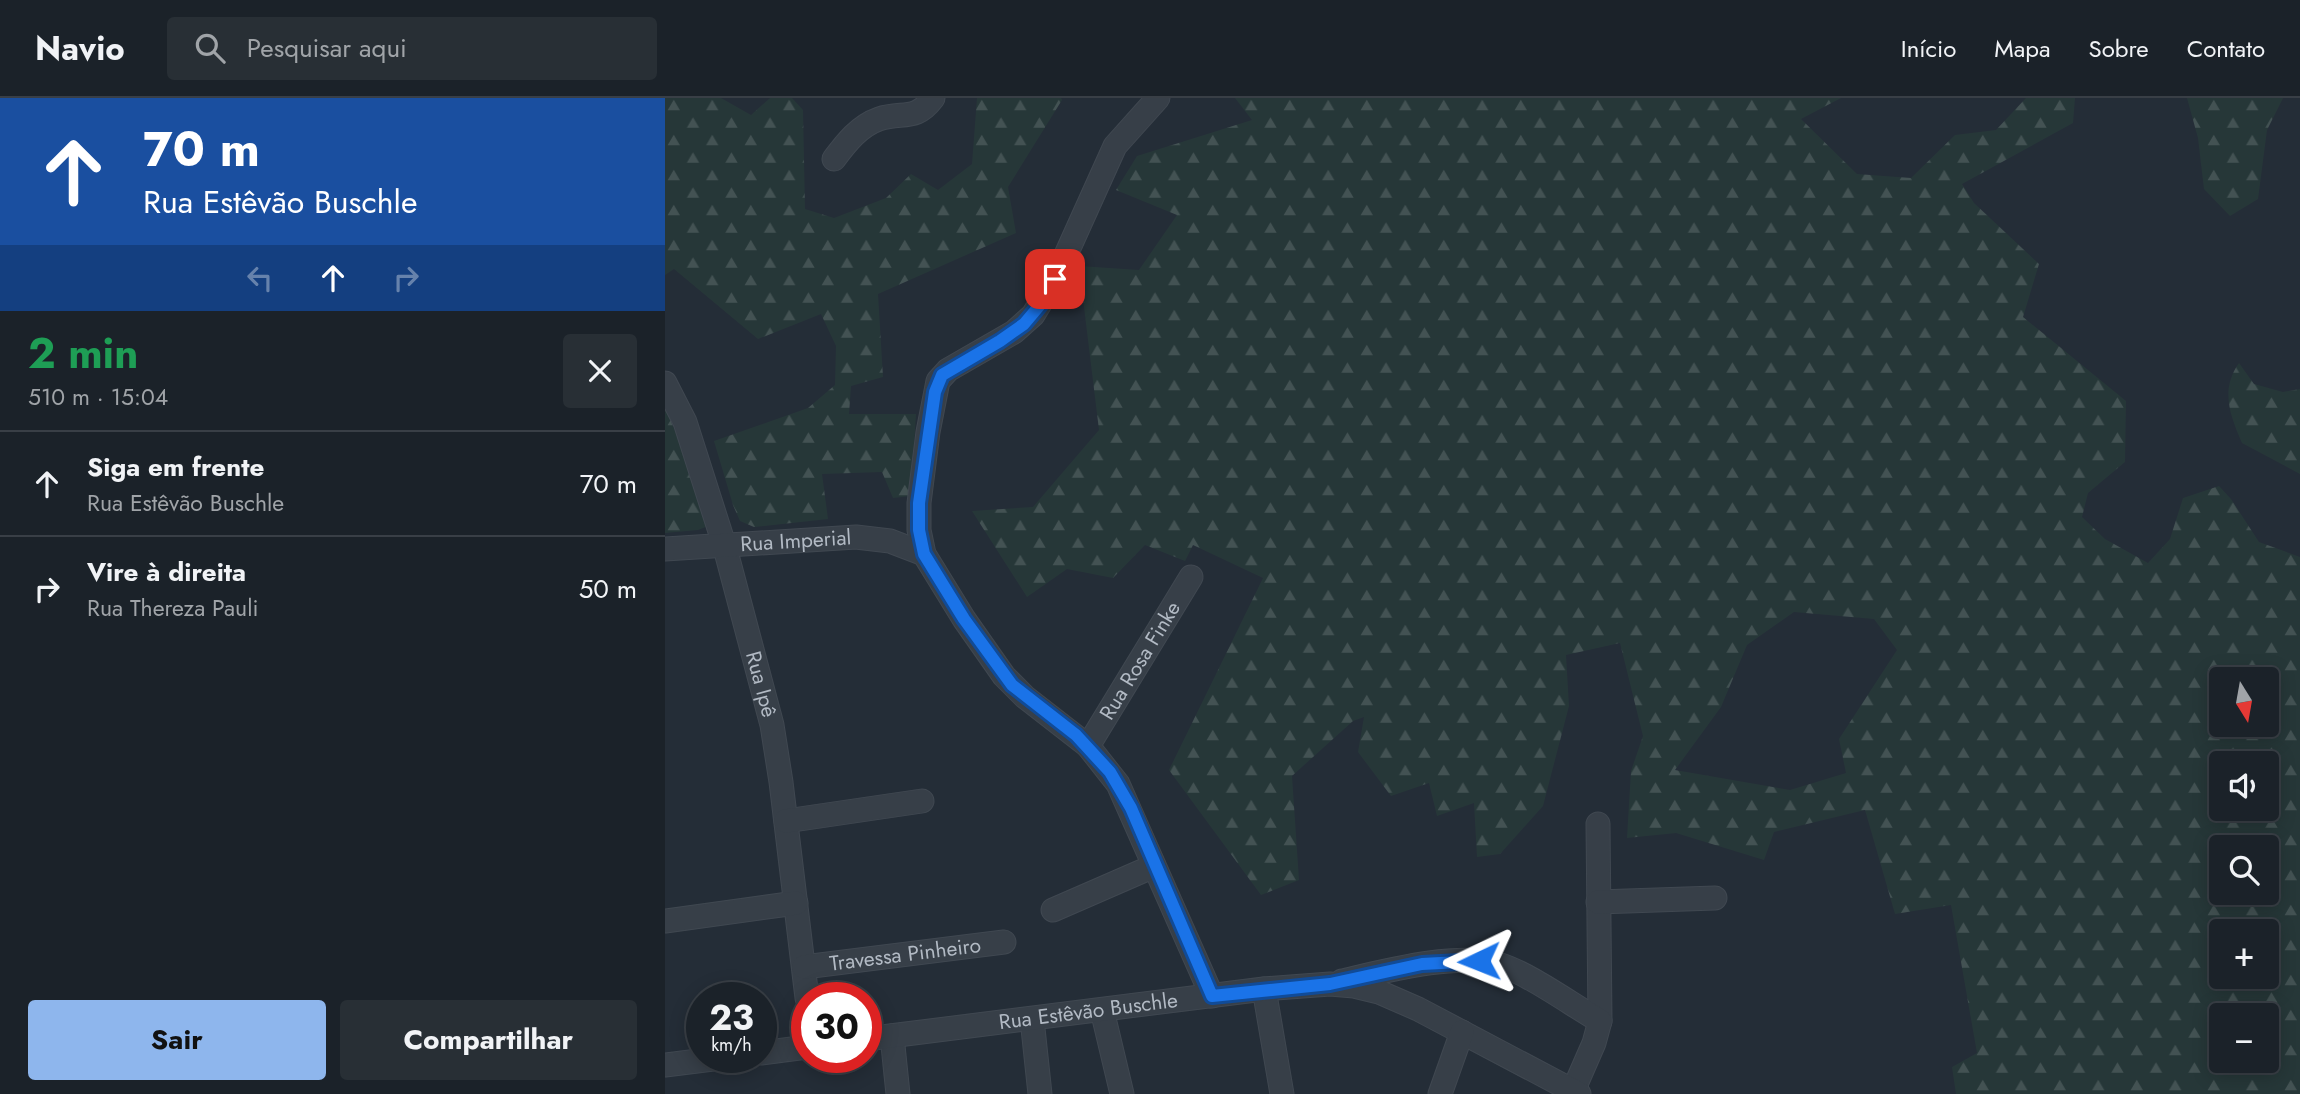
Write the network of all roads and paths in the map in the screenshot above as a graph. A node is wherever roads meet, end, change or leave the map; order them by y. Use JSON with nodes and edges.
{"nodes":[{"id":1,"x":933,"y":98,"type":"edge"},
{"id":2,"x":1158,"y":98,"type":"edge"},
{"id":3,"x":834,"y":159,"type":"dead end"},
{"id":4,"x":665,"y":383,"type":"edge"},
{"id":5,"x":724,"y":544,"type":"junction"},
{"id":6,"x":665,"y":549,"type":"edge"},
{"id":7,"x":924,"y":554,"type":"junction"},
{"id":8,"x":1191,"y":577,"type":"dead end"},
{"id":9,"x":1088,"y":746,"type":"junction"},
{"id":10,"x":922,"y":801,"type":"dead end"},
{"id":11,"x":786,"y":821,"type":"junction"},
{"id":12,"x":1598,"y":824,"type":"dead end"},
{"id":13,"x":1154,"y":866,"type":"junction"},
{"id":14,"x":1715,"y":898,"type":"dead end"},
{"id":15,"x":1598,"y":902,"type":"junction"},
{"id":16,"x":796,"y":903,"type":"junction"},
{"id":17,"x":1053,"y":910,"type":"dead end"},
{"id":18,"x":665,"y":921,"type":"edge"},
{"id":19,"x":1004,"y":942,"type":"dead end"},
{"id":20,"x":804,"y":967,"type":"junction"},
{"id":21,"x":805,"y":982,"type":"edge"},
{"id":22,"x":1330,"y":984,"type":"junction"},
{"id":23,"x":1264,"y":989,"type":"junction"},
{"id":24,"x":1212,"y":996,"type":"junction"},
{"id":25,"x":1102,"y":1010,"type":"junction"},
{"id":26,"x":1032,"y":1019,"type":"junction"},
{"id":27,"x":1600,"y":1021,"type":"junction"},
{"id":28,"x":1462,"y":1032,"type":"junction"},
{"id":29,"x":892,"y":1036,"type":"junction"},
{"id":30,"x":882,"y":1038,"type":"edge"},
{"id":31,"x":686,"y":1062,"type":"edge"},
{"id":32,"x":665,"y":1065,"type":"edge"},
{"id":33,"x":1576,"y":1092,"type":"edge"},
{"id":34,"x":898,"y":1094,"type":"edge"},
{"id":35,"x":1040,"y":1094,"type":"edge"},
{"id":36,"x":1122,"y":1094,"type":"edge"},
{"id":37,"x":1282,"y":1094,"type":"edge"},
{"id":38,"x":1440,"y":1094,"type":"edge"}],
"edges":[{"from":1,"to":3,"type":"street"},
{"from":2,"to":7,"type":"street"},
{"from":4,"to":5,"type":"street","name":"Rua Ipê"},
{"from":5,"to":6,"type":"street","name":"Rua Imperial"},
{"from":5,"to":7,"type":"street","name":"Rua Imperial"},
{"from":5,"to":11,"type":"street","name":"Rua Ipê"},
{"from":7,"to":9,"type":"street"},
{"from":8,"to":9,"type":"street","name":"Rua Rosa Finke"},
{"from":9,"to":13,"type":"street"},
{"from":10,"to":11,"type":"street"},
{"from":11,"to":16,"type":"street","name":"Rua Ipê"},
{"from":12,"to":15,"type":"street"},
{"from":13,"to":17,"type":"street"},
{"from":13,"to":24,"type":"street"},
{"from":14,"to":15,"type":"street"},
{"from":15,"to":27,"type":"street"},
{"from":16,"to":18,"type":"street"},
{"from":16,"to":20,"type":"street","name":"Rua Ipê"},
{"from":19,"to":20,"type":"street","name":"Travessa Pinheiro"},
{"from":20,"to":21,"type":"street","name":"Rua Ipê"},
{"from":22,"to":23,"type":"street","name":"Rua Estêvão Buschle"},
{"from":22,"to":27,"type":"street"},
{"from":22,"to":28,"type":"street","name":"Rua Estêvão Buschle"},
{"from":23,"to":24,"type":"street","name":"Rua Estêvão Buschle"},
{"from":23,"to":37,"type":"street"},
{"from":24,"to":25,"type":"street","name":"Rua Estêvão Buschle"},
{"from":25,"to":26,"type":"street","name":"Rua Estêvão Buschle"},
{"from":25,"to":36,"type":"street"},
{"from":26,"to":29,"type":"street","name":"Rua Estêvão Buschle"},
{"from":26,"to":35,"type":"street"},
{"from":27,"to":33,"type":"street"},
{"from":28,"to":33,"type":"street","name":"Rua Estêvão Buschle"},
{"from":28,"to":38,"type":"street"},
{"from":29,"to":30,"type":"street","name":"Rua Estêvão Buschle"},
{"from":29,"to":34,"type":"street"},
{"from":31,"to":32,"type":"street"}]}
